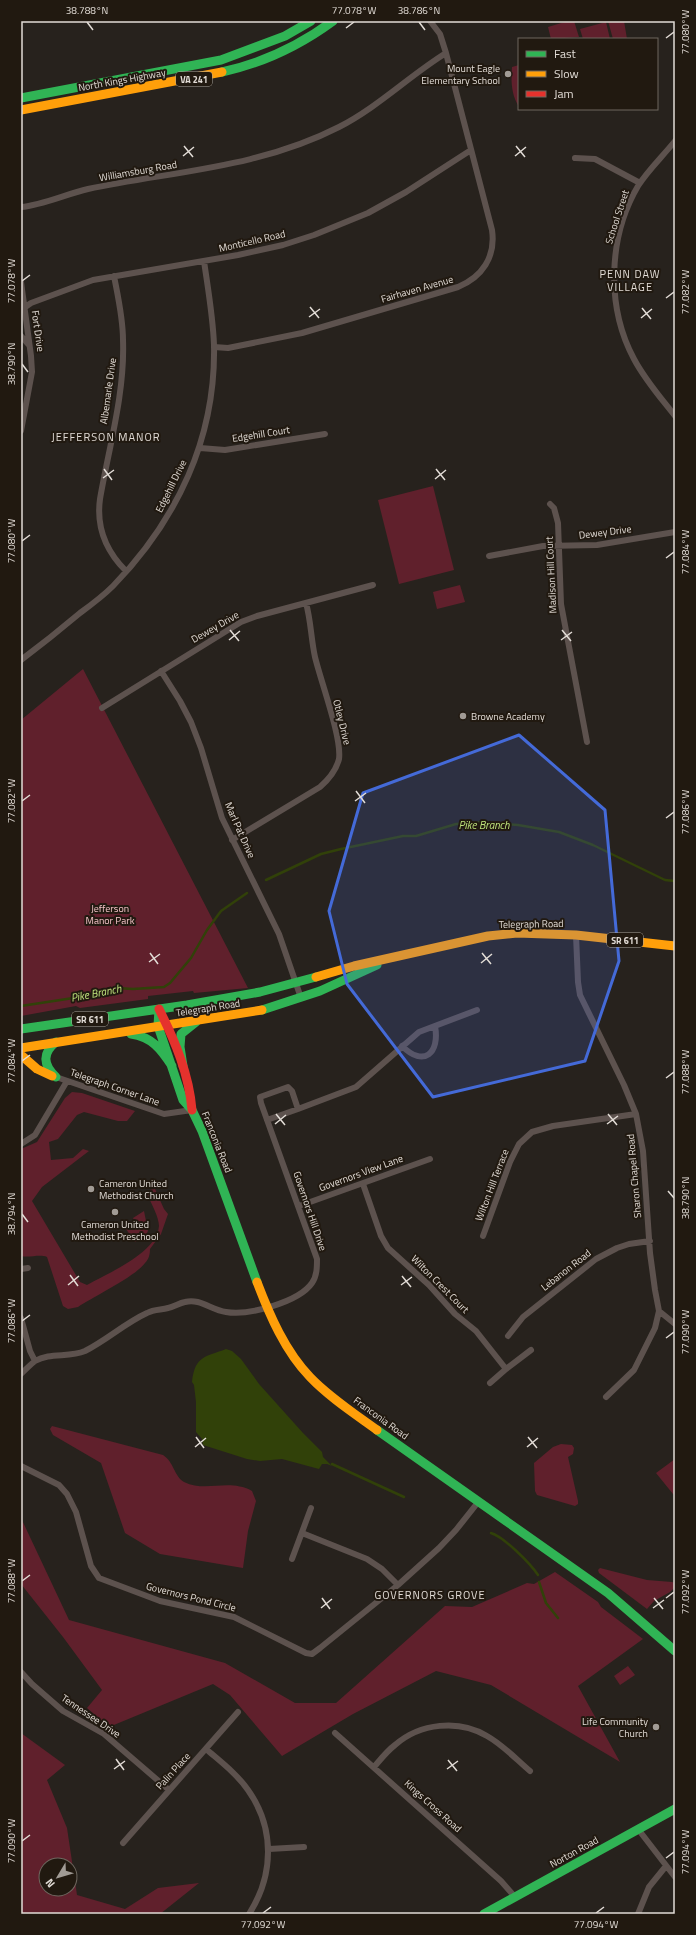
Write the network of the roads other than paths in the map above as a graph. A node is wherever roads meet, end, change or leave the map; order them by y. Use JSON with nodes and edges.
{"nodes":[{"id":1,"x":311,"y":21,"type":"edge"},
{"id":2,"x":333,"y":21,"type":"edge"},
{"id":3,"x":430,"y":21,"type":"edge"},
{"id":4,"x":446,"y":53,"type":"junction"},
{"id":5,"x":21,"y":98,"type":"edge"},
{"id":6,"x":21,"y":110,"type":"edge"},
{"id":7,"x":675,"y":141,"type":"edge"},
{"id":8,"x":471,"y":150,"type":"junction"},
{"id":9,"x":575,"y":158,"type":"dead end"},
{"id":10,"x":640,"y":183,"type":"junction"},
{"id":11,"x":21,"y":207,"type":"edge"},
{"id":12,"x":204,"y":261,"type":"junction"},
{"id":13,"x":114,"y":276,"type":"junction"},
{"id":14,"x":21,"y":282,"type":"edge"},
{"id":15,"x":23,"y":308,"type":"edge"},
{"id":16,"x":21,"y":336,"type":"edge"},
{"id":17,"x":30,"y":346,"type":"junction"},
{"id":18,"x":214,"y":347,"type":"junction"},
{"id":19,"x":675,"y":416,"type":"edge"},
{"id":20,"x":21,"y":431,"type":"edge"},
{"id":21,"x":325,"y":434,"type":"dead end"},
{"id":22,"x":200,"y":448,"type":"junction"},
{"id":23,"x":550,"y":504,"type":"dead end"},
{"id":24,"x":675,"y":532,"type":"edge"},
{"id":25,"x":559,"y":546,"type":"junction"},
{"id":26,"x":489,"y":556,"type":"dead end"},
{"id":27,"x":126,"y":572,"type":"junction"},
{"id":28,"x":373,"y":585,"type":"dead end"},
{"id":29,"x":306,"y":603,"type":"junction"},
{"id":30,"x":21,"y":660,"type":"edge"},
{"id":31,"x":161,"y":671,"type":"junction"},
{"id":32,"x":102,"y":708,"type":"dead end"},
{"id":33,"x":587,"y":742,"type":"dead end"},
{"id":34,"x":232,"y":840,"type":"junction"},
{"id":35,"x":576,"y":935,"type":"junction"},
{"id":36,"x":675,"y":946,"type":"edge"},
{"id":37,"x":389,"y":959,"type":"junction"},
{"id":38,"x":296,"y":983,"type":"junction"},
{"id":39,"x":301,"y":998,"type":"junction"},
{"id":40,"x":159,"y":1009,"type":"junction"},
{"id":41,"x":477,"y":1010,"type":"dead end"},
{"id":42,"x":198,"y":1020,"type":"junction"},
{"id":43,"x":163,"y":1026,"type":"junction"},
{"id":44,"x":435,"y":1026,"type":"junction"},
{"id":45,"x":21,"y":1029,"type":"edge"},
{"id":46,"x":95,"y":1036,"type":"junction"},
{"id":47,"x":56,"y":1042,"type":"junction"},
{"id":48,"x":402,"y":1046,"type":"junction"},
{"id":49,"x":21,"y":1048,"type":"edge"},
{"id":50,"x":21,"y":1055,"type":"edge"},
{"id":51,"x":172,"y":1066,"type":"junction"},
{"id":52,"x":183,"y":1066,"type":"junction"},
{"id":53,"x":56,"y":1077,"type":"junction"},
{"id":54,"x":67,"y":1081,"type":"junction"},
{"id":55,"x":298,"y":1109,"type":"junction"},
{"id":56,"x":192,"y":1110,"type":"junction"},
{"id":57,"x":636,"y":1114,"type":"junction"},
{"id":58,"x":267,"y":1120,"type":"junction"},
{"id":59,"x":21,"y":1144,"type":"edge"},
{"id":60,"x":430,"y":1159,"type":"dead end"},
{"id":61,"x":362,"y":1184,"type":"junction"},
{"id":62,"x":298,"y":1206,"type":"junction"},
{"id":63,"x":483,"y":1236,"type":"dead end"},
{"id":64,"x":650,"y":1241,"type":"junction"},
{"id":65,"x":266,"y":1307,"type":"junction"},
{"id":66,"x":659,"y":1311,"type":"junction"},
{"id":67,"x":21,"y":1318,"type":"edge"},
{"id":68,"x":675,"y":1324,"type":"edge"},
{"id":69,"x":508,"y":1336,"type":"dead end"},
{"id":70,"x":531,"y":1350,"type":"dead end"},
{"id":71,"x":35,"y":1361,"type":"junction"},
{"id":72,"x":506,"y":1369,"type":"junction"},
{"id":73,"x":21,"y":1374,"type":"edge"},
{"id":74,"x":490,"y":1383,"type":"dead end"},
{"id":75,"x":606,"y":1397,"type":"dead end"},
{"id":76,"x":21,"y":1466,"type":"edge"},
{"id":77,"x":479,"y":1501,"type":"junction"},
{"id":78,"x":311,"y":1508,"type":"dead end"},
{"id":79,"x":302,"y":1533,"type":"junction"},
{"id":80,"x":292,"y":1559,"type":"dead end"},
{"id":81,"x":398,"y":1585,"type":"junction"},
{"id":82,"x":675,"y":1651,"type":"edge"},
{"id":83,"x":21,"y":1672,"type":"edge"},
{"id":84,"x":238,"y":1712,"type":"dead end"},
{"id":85,"x":335,"y":1733,"type":"dead end"},
{"id":86,"x":206,"y":1749,"type":"junction"},
{"id":87,"x":374,"y":1767,"type":"junction"},
{"id":88,"x":530,"y":1771,"type":"dead end"},
{"id":89,"x":169,"y":1790,"type":"junction"},
{"id":90,"x":675,"y":1809,"type":"edge"},
{"id":91,"x":638,"y":1829,"type":"junction"},
{"id":92,"x":123,"y":1843,"type":"dead end"},
{"id":93,"x":304,"y":1847,"type":"dead end"},
{"id":94,"x":269,"y":1849,"type":"junction"},
{"id":95,"x":666,"y":1866,"type":"junction"},
{"id":96,"x":675,"y":1877,"type":"edge"},
{"id":97,"x":515,"y":1897,"type":"junction"},
{"id":98,"x":249,"y":1914,"type":"edge"},
{"id":99,"x":484,"y":1914,"type":"edge"},
{"id":100,"x":638,"y":1914,"type":"edge"}],
"edges":[{"from":1,"to":5,"type":"main road","name":"North Kings Highway","number":"VA 241"},
{"from":2,"to":6,"type":"main road","name":"North Kings Highway","number":"VA 241"},
{"from":3,"to":4,"type":"street","name":"Fairhaven Avenue"},
{"from":4,"to":8,"type":"street","name":"Fairhaven Avenue"},
{"from":4,"to":11,"type":"street","name":"Williamsburg Road"},
{"from":7,"to":10,"type":"street","name":"School Street"},
{"from":8,"to":12,"type":"street","name":"Monticello Road"},
{"from":8,"to":18,"type":"street","name":"Fairhaven Avenue"},
{"from":9,"to":10,"type":"street"},
{"from":10,"to":19,"type":"street","name":"School Street"},
{"from":12,"to":13,"type":"street","name":"Monticello Road"},
{"from":12,"to":18,"type":"street","name":"Edgehill Drive"},
{"from":13,"to":15,"type":"street","name":"Monticello Road"},
{"from":13,"to":27,"type":"street","name":"Albemarle Drive"},
{"from":14,"to":15,"type":"street","name":"Fort Drive"},
{"from":15,"to":17,"type":"street","name":"Fort Drive"},
{"from":16,"to":17,"type":"street"},
{"from":17,"to":20,"type":"street","name":"Fort Drive"},
{"from":18,"to":22,"type":"street","name":"Edgehill Drive"},
{"from":21,"to":22,"type":"street","name":"Edgehill Court"},
{"from":22,"to":27,"type":"street","name":"Edgehill Drive"},
{"from":23,"to":25,"type":"street","name":"Madison Hill Court"},
{"from":24,"to":25,"type":"street","name":"Dewey Drive"},
{"from":25,"to":26,"type":"street","name":"Dewey Drive"},
{"from":25,"to":33,"type":"street","name":"Madison Hill Court"},
{"from":27,"to":30,"type":"street","name":"Edgehill Drive"},
{"from":28,"to":29,"type":"street","name":"Dewey Drive"},
{"from":29,"to":31,"type":"street","name":"Dewey Drive"},
{"from":29,"to":34,"type":"street","name":"Otley Drive"},
{"from":31,"to":32,"type":"street","name":"Dewey Drive"},
{"from":31,"to":34,"type":"street","name":"Marl Pat Drive"},
{"from":34,"to":38,"type":"street","name":"Marl Pat Drive"},
{"from":35,"to":36,"type":"main road","name":"Telegraph Road","number":"SR 611"},
{"from":35,"to":37,"type":"main road","name":"Telegraph Road","number":"SR 611"},
{"from":35,"to":57,"type":"street","name":"Sharon Chapel Road"},
{"from":37,"to":38,"type":"main road","name":"Telegraph Road","number":"SR 611"},
{"from":37,"to":39,"type":"main road","name":"Telegraph Road","number":"SR 611"},
{"from":38,"to":39,"type":"street","name":"Marl Pat Drive"},
{"from":38,"to":40,"type":"main road","name":"Telegraph Road","number":"SR 611"},
{"from":39,"to":42,"type":"main road","name":"Telegraph Road","number":"SR 611"},
{"from":40,"to":43,"type":"main road","name":"Franconia Road"},
{"from":40,"to":45,"type":"main road","name":"Telegraph Road","number":"SR 611"},
{"from":41,"to":44,"type":"street"},
{"from":42,"to":43,"type":"main road","name":"Telegraph Road","number":"SR 611"},
{"from":42,"to":52,"type":"main road"},
{"from":43,"to":46,"type":"main road","name":"Telegraph Road","number":"SR 611"},
{"from":43,"to":51,"type":"main road","name":"Franconia Road"},
{"from":43,"to":52,"type":"main road","name":"Franconia Road"},
{"from":44,"to":48,"type":"street"},
{"from":44,"to":48,"type":"street"},
{"from":46,"to":47,"type":"main road","name":"Telegraph Road","number":"SR 611"},
{"from":46,"to":51,"type":"main road"},
{"from":47,"to":49,"type":"main road","name":"Telegraph Road","number":"SR 611"},
{"from":47,"to":53,"type":"main road"},
{"from":48,"to":55,"type":"street"},
{"from":50,"to":53,"type":"main road"},
{"from":51,"to":56,"type":"main road","name":"Franconia Road"},
{"from":52,"to":56,"type":"main road","name":"Franconia Road"},
{"from":53,"to":54,"type":"street","name":"Telegraph Corner Lane"},
{"from":54,"to":56,"type":"street","name":"Telegraph Corner Lane"},
{"from":54,"to":59,"type":"street"},
{"from":55,"to":58,"type":"street"},
{"from":55,"to":58,"type":"street","name":"Governors Hill Drive"},
{"from":56,"to":65,"type":"main road","name":"Franconia Road"},
{"from":57,"to":63,"type":"street","name":"Wilton Hill Terrace"},
{"from":57,"to":64,"type":"street","name":"Sharon Chapel Road"},
{"from":58,"to":62,"type":"street","name":"Governors Hill Drive"},
{"from":60,"to":61,"type":"street","name":"Governors View Lane"},
{"from":61,"to":62,"type":"street","name":"Governors View Lane"},
{"from":61,"to":72,"type":"street","name":"Wilton Crest Court"},
{"from":62,"to":65,"type":"street","name":"Governors Hill Drive"},
{"from":64,"to":66,"type":"street","name":"Sharon Chapel Road"},
{"from":64,"to":69,"type":"street","name":"Lebanon Road"},
{"from":65,"to":71,"type":"street"},
{"from":65,"to":77,"type":"main road","name":"Franconia Road"},
{"from":66,"to":68,"type":"street"},
{"from":66,"to":75,"type":"street"},
{"from":67,"to":71,"type":"street"},
{"from":70,"to":72,"type":"street"},
{"from":71,"to":73,"type":"street"},
{"from":72,"to":74,"type":"street"},
{"from":76,"to":81,"type":"street","name":"Governors Pond Circle"},
{"from":77,"to":81,"type":"street","name":"Governors Pond Circle"},
{"from":77,"to":82,"type":"main road","name":"Franconia Road"},
{"from":78,"to":79,"type":"street"},
{"from":79,"to":80,"type":"street"},
{"from":79,"to":81,"type":"street"},
{"from":83,"to":89,"type":"street","name":"Tennessee Drive"},
{"from":84,"to":86,"type":"street","name":"Palin Place"},
{"from":85,"to":87,"type":"street","name":"Kings Cross Road"},
{"from":86,"to":89,"type":"street","name":"Palin Place"},
{"from":86,"to":94,"type":"street"},
{"from":87,"to":88,"type":"street"},
{"from":87,"to":97,"type":"street","name":"Kings Cross Road"},
{"from":89,"to":92,"type":"street","name":"Palin Place"},
{"from":90,"to":91,"type":"main road","name":"Norton Road"},
{"from":91,"to":95,"type":"street"},
{"from":91,"to":97,"type":"main road","name":"Norton Road"},
{"from":93,"to":94,"type":"street"},
{"from":94,"to":98,"type":"street"},
{"from":95,"to":96,"type":"street"},
{"from":95,"to":100,"type":"street"},
{"from":97,"to":99,"type":"main road","name":"Norton Road"}]}
